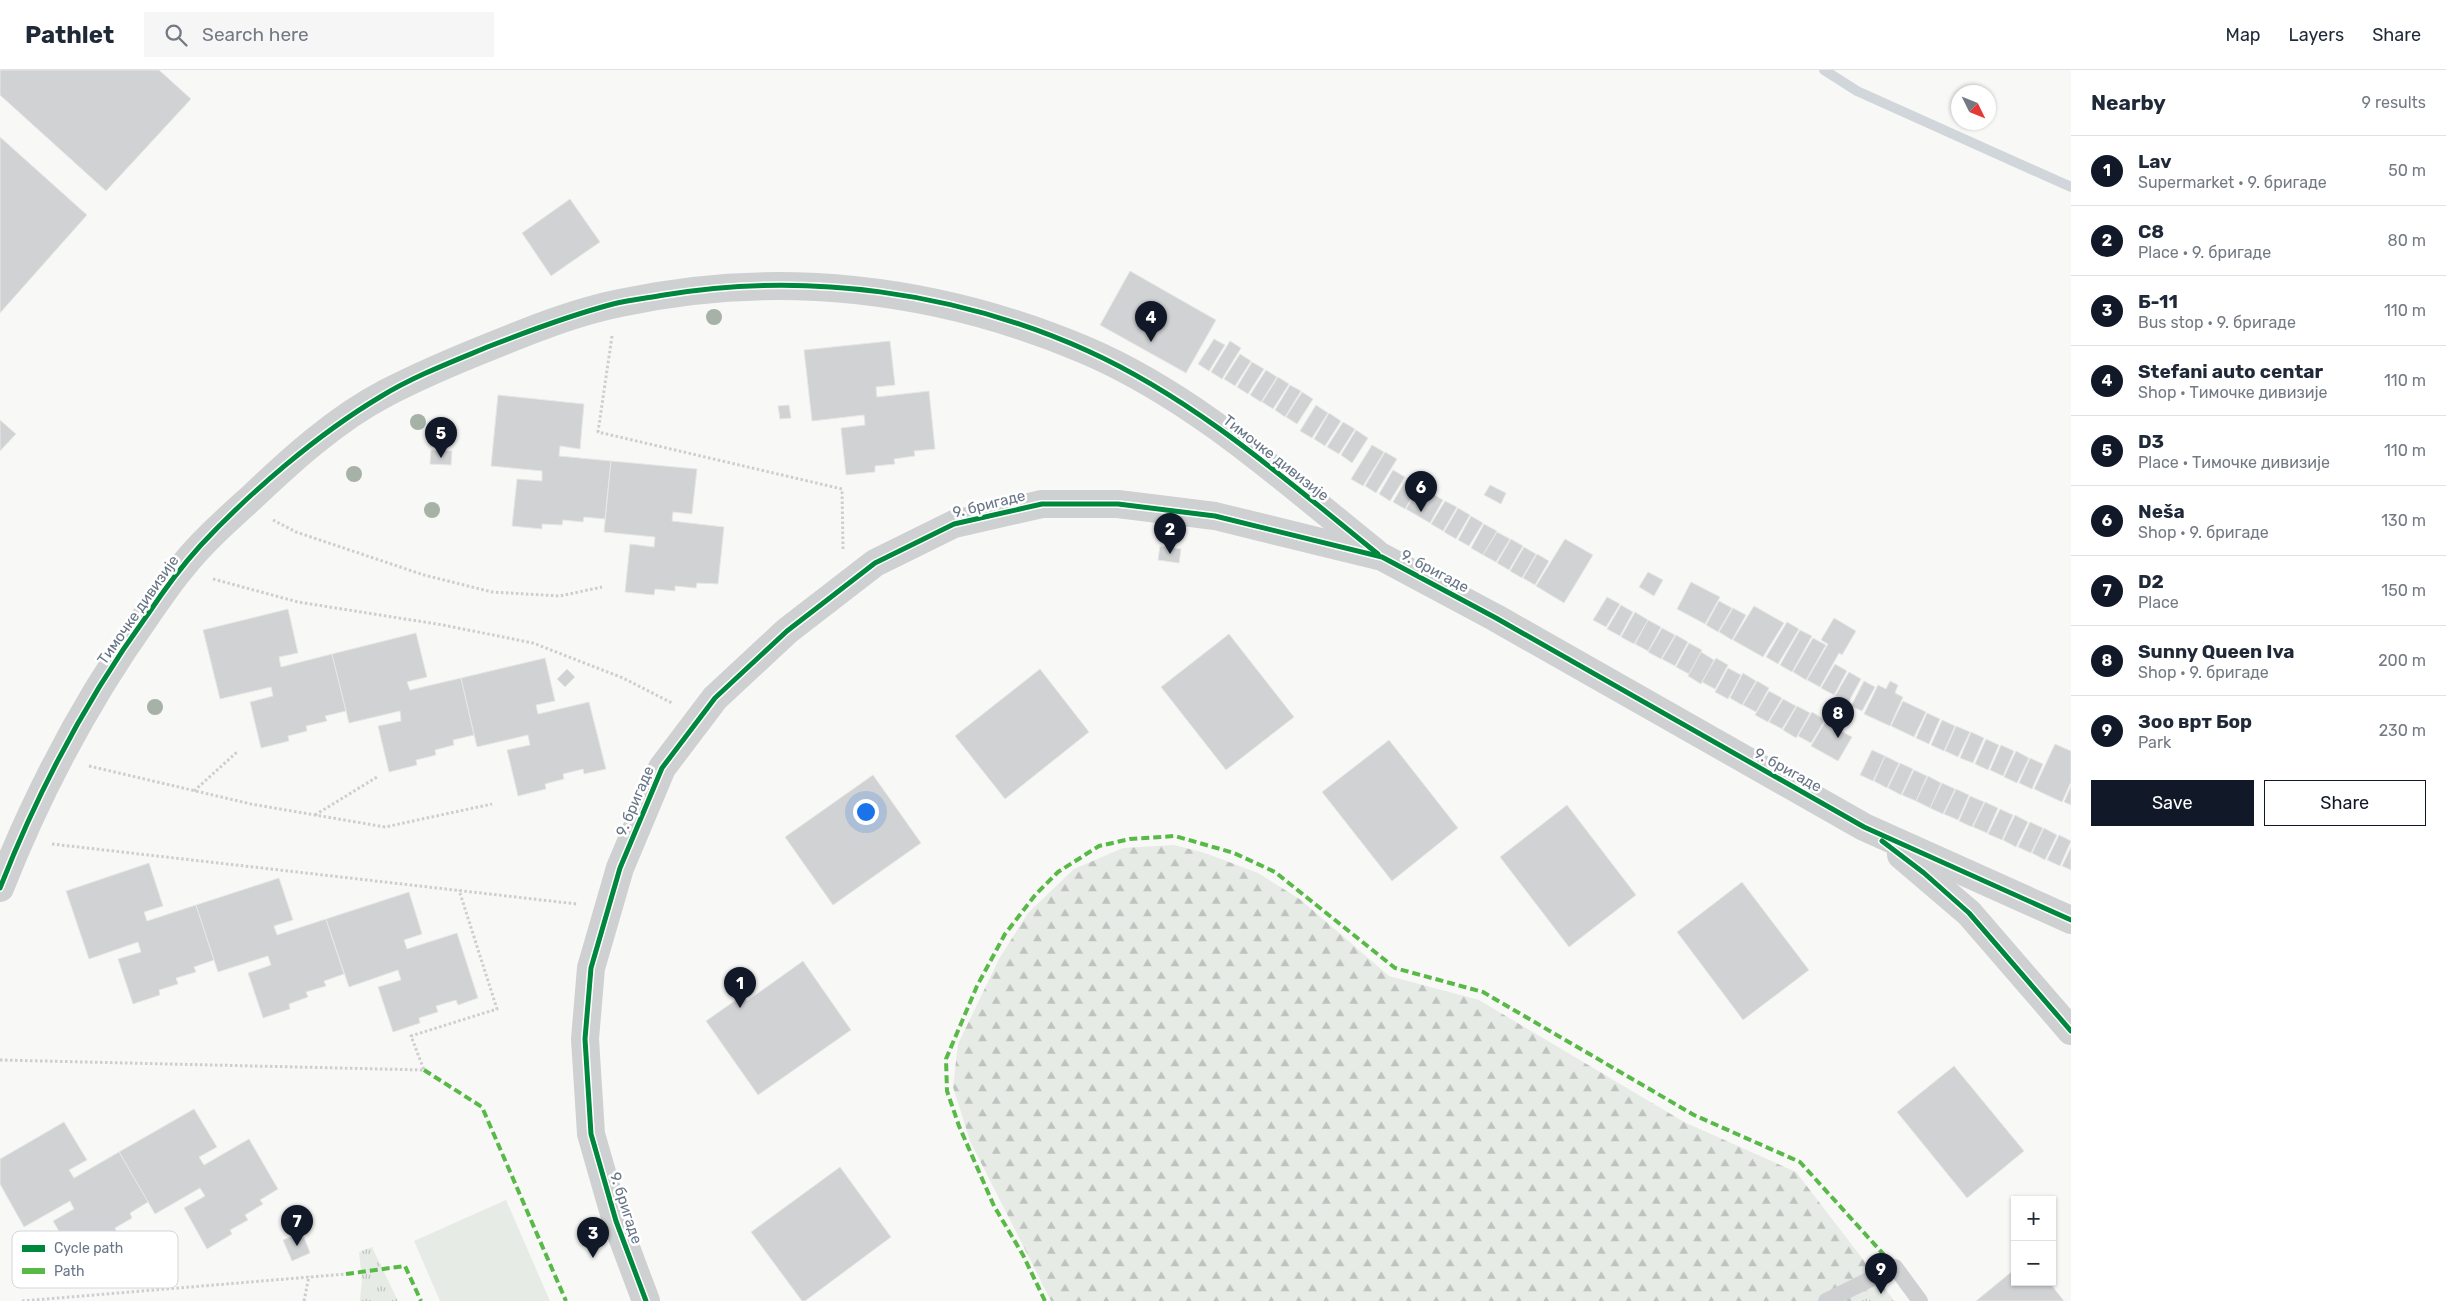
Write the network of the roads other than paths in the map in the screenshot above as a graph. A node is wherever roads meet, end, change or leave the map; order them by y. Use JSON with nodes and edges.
{"nodes":[{"id":1,"x":1382,"y":557,"type":"junction"},
{"id":2,"x":1864,"y":827,"type":"junction"},
{"id":3,"x":0,"y":888,"type":"edge"},
{"id":4,"x":2071,"y":920,"type":"edge"},
{"id":5,"x":2071,"y":1031,"type":"edge"},
{"id":6,"x":646,"y":1301,"type":"edge"},
{"id":7,"x":1826,"y":1301,"type":"edge"},
{"id":8,"x":1920,"y":1301,"type":"edge"}],
"edges":[{"from":1,"to":2,"type":"street","name":"9. бригаде"},
{"from":1,"to":3,"type":"street","name":"Тимочке дивизије"},
{"from":1,"to":6,"type":"street","name":"9. бригаде"},
{"from":2,"to":4,"type":"street"},
{"from":2,"to":5,"type":"street"},
{"from":7,"to":8,"type":"lane"}]}
